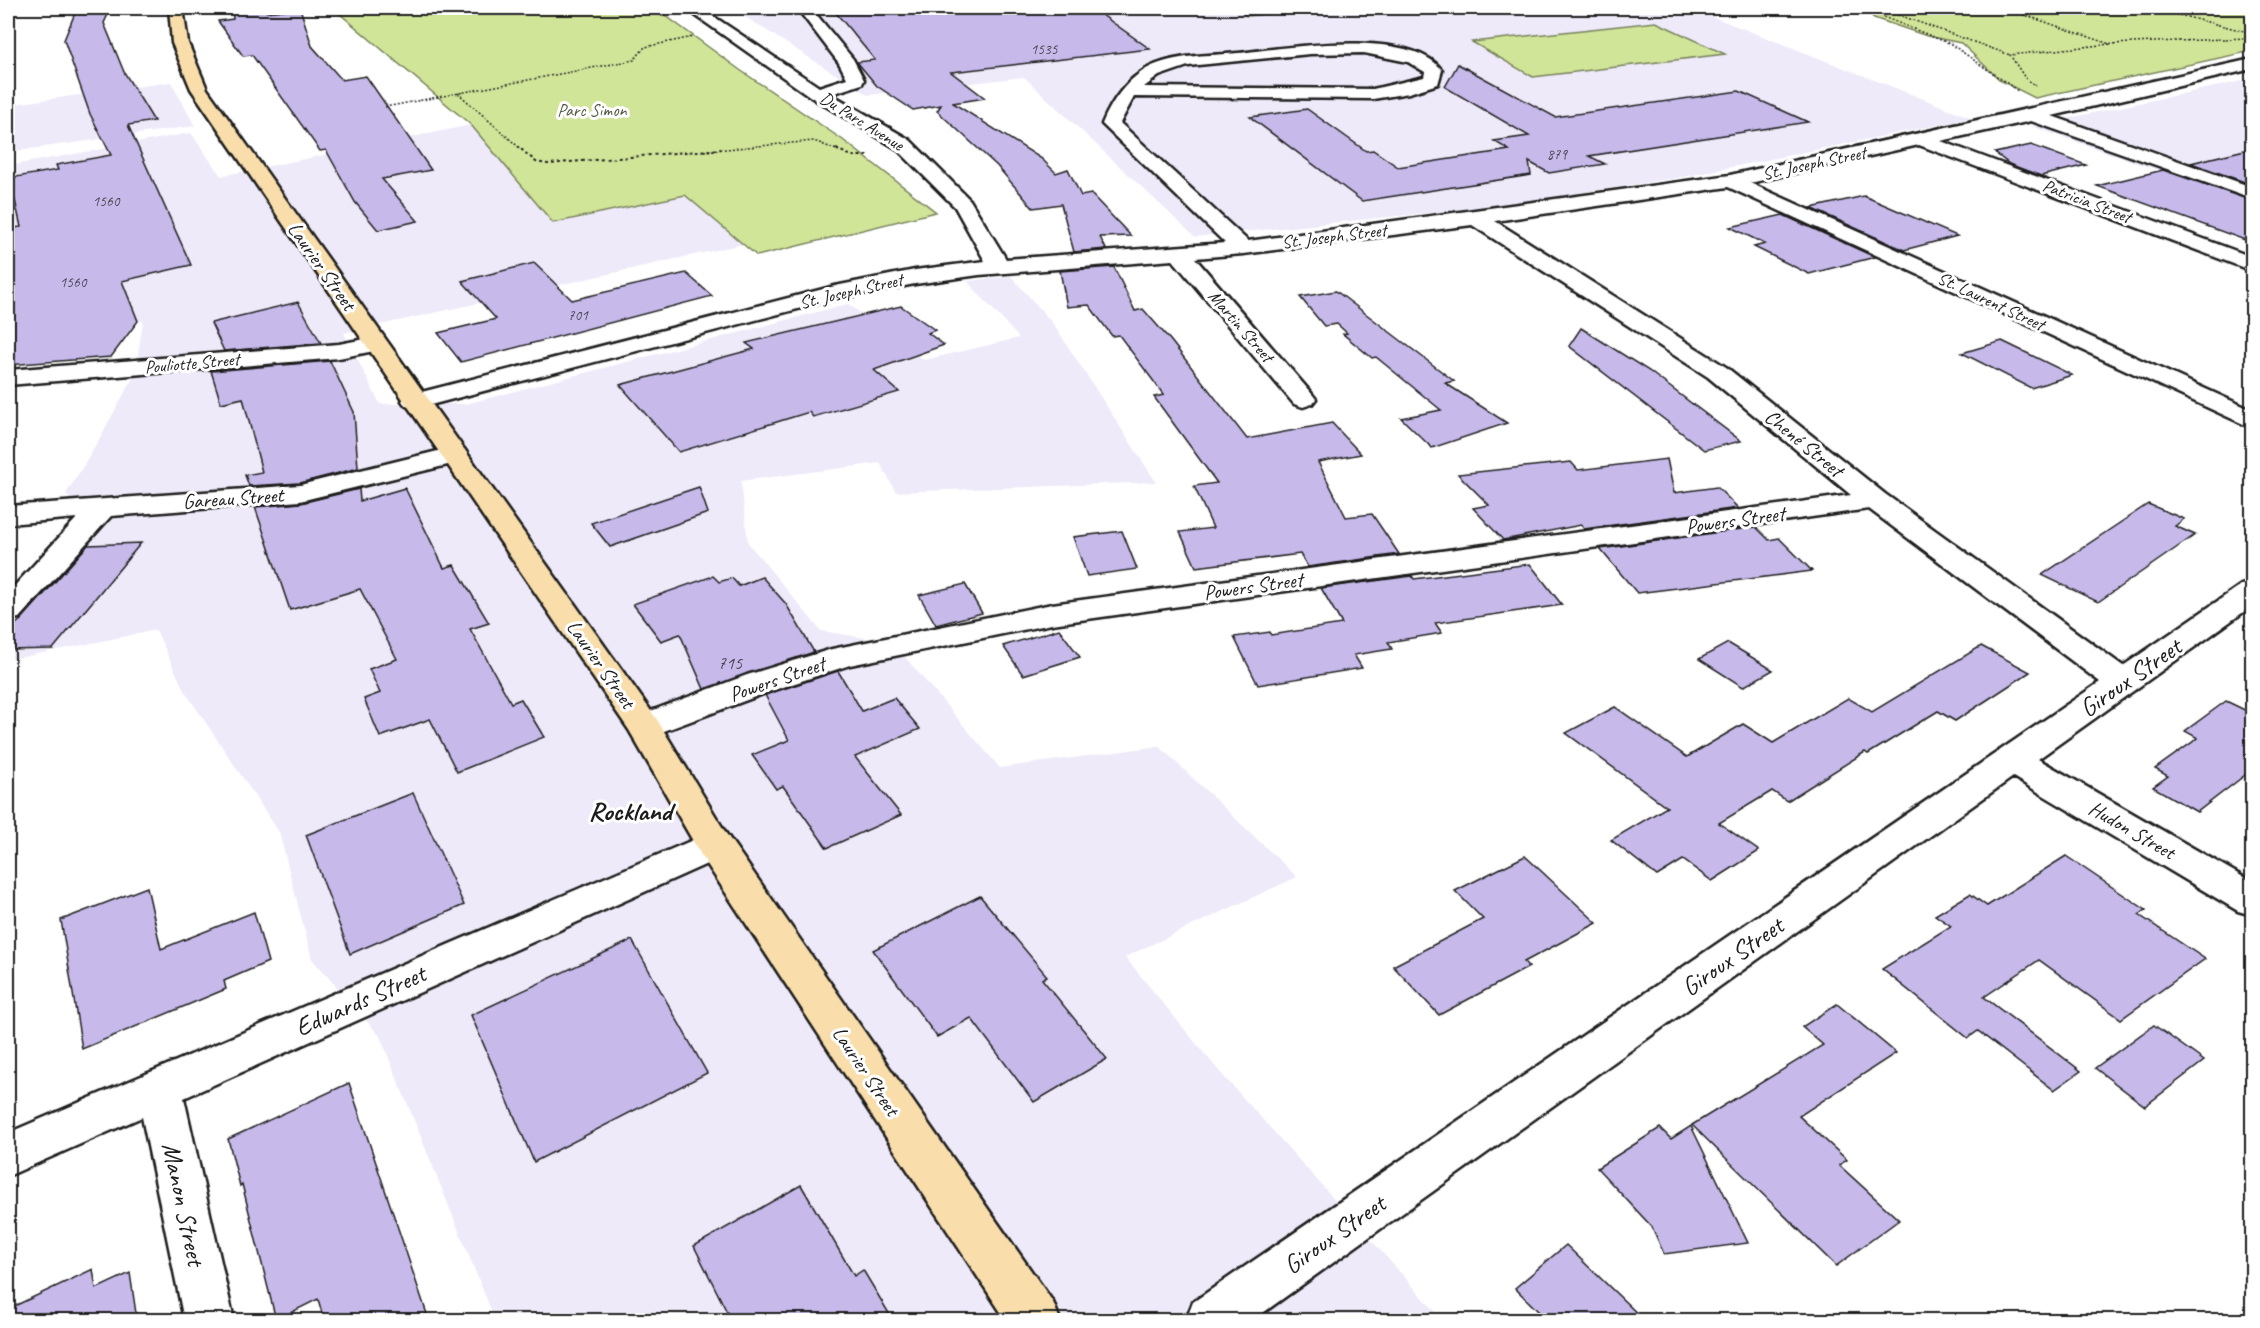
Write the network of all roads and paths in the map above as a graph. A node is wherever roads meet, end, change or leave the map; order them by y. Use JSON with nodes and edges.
{"nodes":[{"id":1,"x":176,"y":8,"type":"edge"},
{"id":2,"x":692,"y":8,"type":"edge"},
{"id":3,"x":804,"y":8,"type":"edge"},
{"id":4,"x":1861,"y":8,"type":"edge"},
{"id":5,"x":1879,"y":8,"type":"edge"},
{"id":6,"x":2004,"y":8,"type":"edge"},
{"id":7,"x":2150,"y":8,"type":"edge"},
{"id":8,"x":723,"y":31,"type":"junction"},
{"id":9,"x":2110,"y":44,"type":"junction"},
{"id":10,"x":2010,"y":55,"type":"junction"},
{"id":11,"x":2253,"y":64,"type":"edge"},
{"id":12,"x":2041,"y":90,"type":"dead end"},
{"id":13,"x":1130,"y":92,"type":"junction"},
{"id":14,"x":458,"y":93,"type":"junction"},
{"id":15,"x":817,"y":93,"type":"junction"},
{"id":16,"x":2020,"y":93,"type":"dead end"},
{"id":17,"x":385,"y":107,"type":"dead end"},
{"id":18,"x":2032,"y":115,"type":"junction"},
{"id":19,"x":1922,"y":140,"type":"junction"},
{"id":20,"x":903,"y":144,"type":"junction"},
{"id":21,"x":1730,"y":181,"type":"junction"},
{"id":22,"x":2253,"y":193,"type":"edge"},
{"id":23,"x":1476,"y":218,"type":"junction"},
{"id":24,"x":1243,"y":248,"type":"junction"},
{"id":25,"x":1180,"y":254,"type":"junction"},
{"id":26,"x":2253,"y":264,"type":"edge"},
{"id":27,"x":999,"y":266,"type":"junction"},
{"id":28,"x":375,"y":344,"type":"junction"},
{"id":29,"x":8,"y":378,"type":"edge"},
{"id":30,"x":1303,"y":399,"type":"dead end"},
{"id":31,"x":415,"y":401,"type":"junction"},
{"id":32,"x":2253,"y":420,"type":"edge"},
{"id":33,"x":454,"y":455,"type":"junction"},
{"id":34,"x":1875,"y":501,"type":"junction"},
{"id":35,"x":104,"y":506,"type":"junction"},
{"id":36,"x":8,"y":515,"type":"edge"},
{"id":37,"x":2253,"y":592,"type":"edge"},
{"id":38,"x":8,"y":611,"type":"edge"},
{"id":39,"x":2123,"y":682,"type":"junction"},
{"id":40,"x":644,"y":726,"type":"junction"},
{"id":41,"x":2012,"y":760,"type":"junction"},
{"id":42,"x":714,"y":845,"type":"junction"},
{"id":43,"x":2253,"y":900,"type":"edge"},
{"id":44,"x":159,"y":1088,"type":"junction"},
{"id":45,"x":8,"y":1155,"type":"edge"},
{"id":46,"x":210,"y":1320,"type":"edge"},
{"id":47,"x":1035,"y":1320,"type":"edge"},
{"id":48,"x":1211,"y":1320,"type":"edge"}],
"edges":[{"from":1,"to":28,"type":"main road","name":"Laurier Street"},
{"from":2,"to":8,"type":"street","name":"Du Parc Avenue"},
{"from":3,"to":15,"type":"street"},
{"from":4,"to":16,"type":"path"},
{"from":5,"to":10,"type":"path"},
{"from":6,"to":9,"type":"path"},
{"from":7,"to":9,"type":"path"},
{"from":8,"to":14,"type":"path"},
{"from":8,"to":15,"type":"street","name":"Du Parc Avenue"},
{"from":9,"to":10,"type":"path"},
{"from":10,"to":12,"type":"path"},
{"from":11,"to":18,"type":"street","name":"St. Joseph Street"},
{"from":13,"to":13,"type":"street"},
{"from":13,"to":24,"type":"street"},
{"from":14,"to":17,"type":"path"},
{"from":14,"to":20,"type":"path"},
{"from":15,"to":20,"type":"street","name":"Du Parc Avenue"},
{"from":18,"to":19,"type":"street","name":"St. Joseph Street"},
{"from":18,"to":22,"type":"street"},
{"from":19,"to":21,"type":"street","name":"St. Joseph Street"},
{"from":19,"to":26,"type":"street","name":"Patricia Street"},
{"from":20,"to":27,"type":"street","name":"Du Parc Avenue"},
{"from":21,"to":23,"type":"street","name":"St. Joseph Street"},
{"from":21,"to":32,"type":"street","name":"St. Laurent Street"},
{"from":23,"to":24,"type":"street","name":"St. Joseph Street"},
{"from":23,"to":34,"type":"street","name":"Chené Street"},
{"from":24,"to":25,"type":"street","name":"St. Joseph Street"},
{"from":25,"to":27,"type":"street","name":"St. Joseph Street"},
{"from":25,"to":30,"type":"street","name":"Martin Street"},
{"from":27,"to":31,"type":"street","name":"St. Joseph Street"},
{"from":28,"to":29,"type":"street","name":"Pouliotte Street"},
{"from":28,"to":31,"type":"main road","name":"Laurier Street"},
{"from":31,"to":33,"type":"main road","name":"Laurier Street"},
{"from":33,"to":35,"type":"street","name":"Gareau Street"},
{"from":33,"to":40,"type":"main road","name":"Laurier Street"},
{"from":34,"to":39,"type":"street","name":"Chené Street"},
{"from":34,"to":40,"type":"street","name":"Powers Street"},
{"from":35,"to":36,"type":"street","name":"Gareau Street"},
{"from":35,"to":38,"type":"street"},
{"from":37,"to":39,"type":"street","name":"Giroux Street"},
{"from":39,"to":41,"type":"street","name":"Giroux Street"},
{"from":40,"to":42,"type":"main road","name":"Laurier Street"},
{"from":41,"to":43,"type":"street","name":"Hudon Street"},
{"from":41,"to":48,"type":"street","name":"Giroux Street"},
{"from":42,"to":44,"type":"street","name":"Edwards Street"},
{"from":42,"to":47,"type":"main road","name":"Laurier Street"},
{"from":44,"to":45,"type":"street","name":"Edwards Street"},
{"from":44,"to":46,"type":"street","name":"Manon Street"}]}
